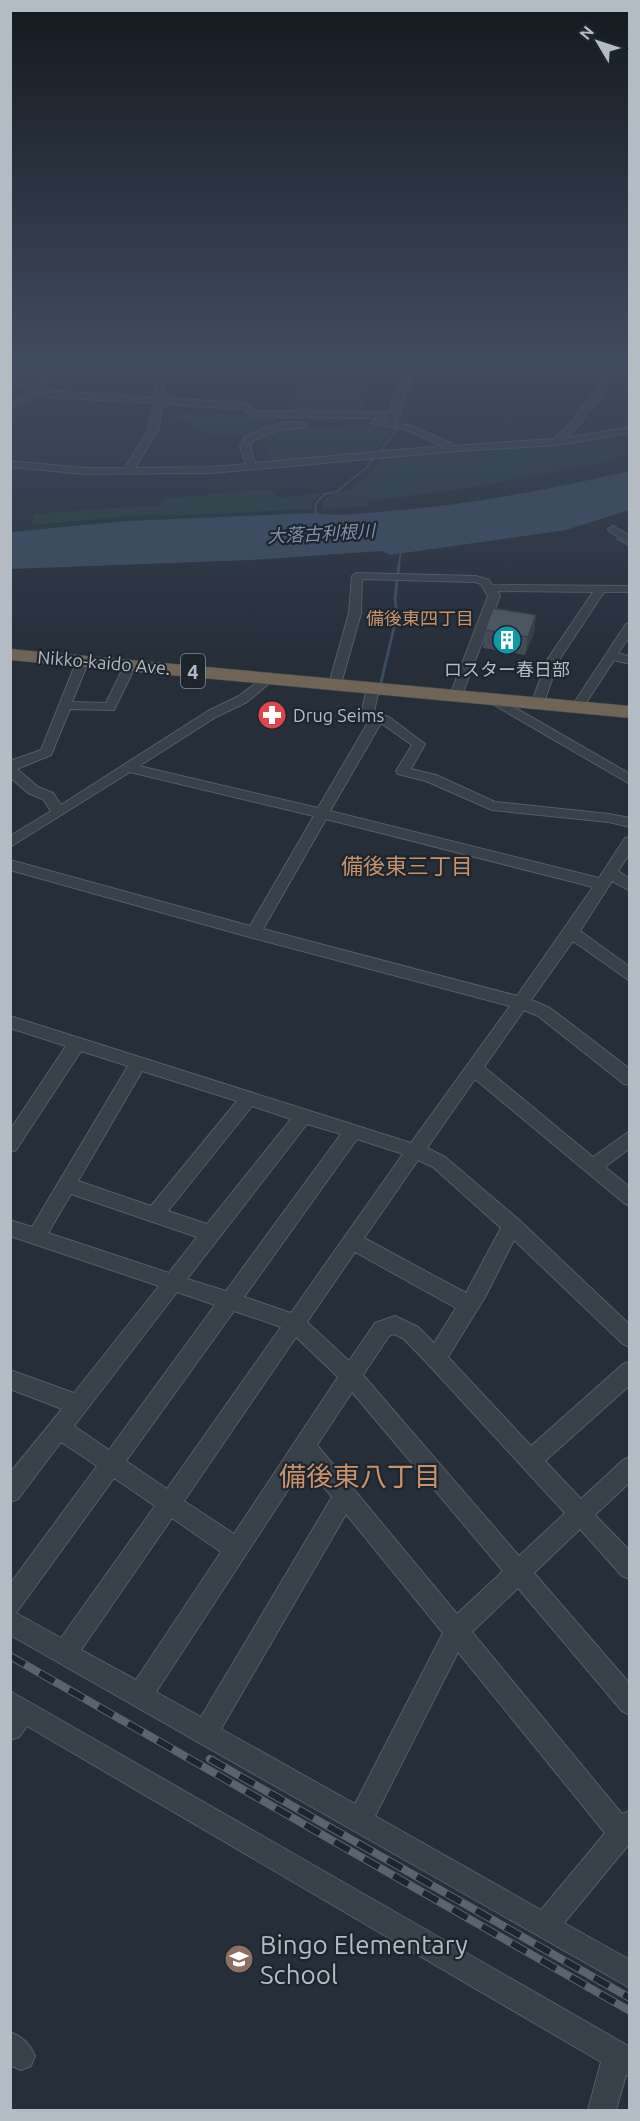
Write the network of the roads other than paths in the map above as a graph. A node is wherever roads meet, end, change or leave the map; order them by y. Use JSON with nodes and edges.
{"nodes":[{"id":1,"x":135,"y":460,"type":"edge"},
{"id":2,"x":249,"y":460,"type":"edge"},
{"id":3,"x":320,"y":460,"type":"edge"},
{"id":4,"x":10,"y":464,"type":"edge"},
{"id":5,"x":251,"y":466,"type":"junction"},
{"id":6,"x":128,"y":471,"type":"junction"},
{"id":7,"x":613,"y":530,"type":"dead end"},
{"id":8,"x":628,"y":539,"type":"edge"},
{"id":9,"x":490,"y":588,"type":"junction"},
{"id":10,"x":601,"y":589,"type":"junction"},
{"id":11,"x":630,"y":590,"type":"edge"},
{"id":12,"x":630,"y":626,"type":"edge"},
{"id":13,"x":10,"y":654,"type":"edge"},
{"id":14,"x":611,"y":655,"type":"junction"},
{"id":15,"x":83,"y":660,"type":"junction"},
{"id":16,"x":630,"y":660,"type":"edge"},
{"id":17,"x":130,"y":665,"type":"junction"},
{"id":18,"x":269,"y":677,"type":"junction"},
{"id":19,"x":335,"y":684,"type":"junction"},
{"id":20,"x":381,"y":689,"type":"junction"},
{"id":21,"x":456,"y":695,"type":"junction"},
{"id":22,"x":493,"y":699,"type":"junction"},
{"id":23,"x":538,"y":702,"type":"junction"},
{"id":24,"x":65,"y":705,"type":"junction"},
{"id":25,"x":578,"y":706,"type":"junction"},
{"id":26,"x":630,"y":712,"type":"edge"},
{"id":27,"x":378,"y":717,"type":"junction"},
{"id":28,"x":129,"y":768,"type":"junction"},
{"id":29,"x":10,"y":769,"type":"edge"},
{"id":30,"x":630,"y":780,"type":"edge"},
{"id":31,"x":58,"y":811,"type":"junction"},
{"id":32,"x":322,"y":815,"type":"junction"},
{"id":33,"x":630,"y":823,"type":"edge"},
{"id":34,"x":630,"y":841,"type":"edge"},
{"id":35,"x":10,"y":843,"type":"edge"},
{"id":36,"x":630,"y":860,"type":"edge"},
{"id":37,"x":10,"y":865,"type":"edge"},
{"id":38,"x":606,"y":878,"type":"junction"},
{"id":39,"x":630,"y":886,"type":"edge"},
{"id":40,"x":571,"y":932,"type":"junction"},
{"id":41,"x":253,"y":933,"type":"junction"},
{"id":42,"x":630,"y":975,"type":"edge"},
{"id":43,"x":522,"y":1003,"type":"junction"},
{"id":44,"x":10,"y":1022,"type":"edge"},
{"id":45,"x":77,"y":1043,"type":"junction"},
{"id":46,"x":139,"y":1062,"type":"junction"},
{"id":47,"x":474,"y":1069,"type":"junction"},
{"id":48,"x":630,"y":1079,"type":"edge"},
{"id":49,"x":249,"y":1098,"type":"junction"},
{"id":50,"x":304,"y":1115,"type":"junction"},
{"id":51,"x":353,"y":1131,"type":"junction"},
{"id":52,"x":630,"y":1138,"type":"edge"},
{"id":53,"x":10,"y":1145,"type":"edge"},
{"id":54,"x":415,"y":1151,"type":"junction"},
{"id":55,"x":592,"y":1167,"type":"junction"},
{"id":56,"x":66,"y":1185,"type":"junction"},
{"id":57,"x":630,"y":1198,"type":"edge"},
{"id":58,"x":154,"y":1215,"type":"junction"},
{"id":59,"x":512,"y":1226,"type":"junction"},
{"id":60,"x":10,"y":1228,"type":"edge"},
{"id":61,"x":212,"y":1234,"type":"junction"},
{"id":62,"x":36,"y":1237,"type":"junction"},
{"id":63,"x":352,"y":1241,"type":"junction"},
{"id":64,"x":173,"y":1283,"type":"junction"},
{"id":65,"x":229,"y":1302,"type":"junction"},
{"id":66,"x":469,"y":1305,"type":"junction"},
{"id":67,"x":295,"y":1323,"type":"junction"},
{"id":68,"x":630,"y":1338,"type":"edge"},
{"id":69,"x":436,"y":1358,"type":"junction"},
{"id":70,"x":630,"y":1371,"type":"edge"},
{"id":71,"x":350,"y":1375,"type":"junction"},
{"id":72,"x":10,"y":1378,"type":"edge"},
{"id":73,"x":78,"y":1405,"type":"junction"},
{"id":74,"x":59,"y":1428,"type":"junction"},
{"id":75,"x":303,"y":1446,"type":"junction"},
{"id":76,"x":530,"y":1461,"type":"junction"},
{"id":77,"x":111,"y":1465,"type":"junction"},
{"id":78,"x":630,"y":1467,"type":"edge"},
{"id":79,"x":10,"y":1491,"type":"edge"},
{"id":80,"x":345,"y":1496,"type":"junction"},
{"id":81,"x":169,"y":1504,"type":"junction"},
{"id":82,"x":580,"y":1515,"type":"junction"},
{"id":83,"x":236,"y":1549,"type":"junction"},
{"id":84,"x":630,"y":1568,"type":"edge"},
{"id":85,"x":517,"y":1574,"type":"junction"},
{"id":86,"x":10,"y":1604,"type":"edge"},
{"id":87,"x":10,"y":1622,"type":"edge"},
{"id":88,"x":456,"y":1631,"type":"junction"},
{"id":89,"x":65,"y":1653,"type":"junction"},
{"id":90,"x":140,"y":1695,"type":"junction"},
{"id":91,"x":630,"y":1703,"type":"edge"},
{"id":92,"x":15,"y":1714,"type":"edge"},
{"id":93,"x":206,"y":1732,"type":"junction"},
{"id":94,"x":360,"y":1820,"type":"junction"},
{"id":95,"x":625,"y":1827,"type":"edge"},
{"id":96,"x":544,"y":1926,"type":"junction"},
{"id":97,"x":630,"y":1975,"type":"edge"},
{"id":98,"x":624,"y":2059,"type":"edge"},
{"id":99,"x":602,"y":2110,"type":"edge"}],
"edges":[{"from":1,"to":6,"type":"street"},
{"from":2,"to":5,"type":"street"},
{"from":3,"to":5,"type":"street"},
{"from":4,"to":6,"type":"street"},
{"from":5,"to":6,"type":"street"},
{"from":7,"to":8,"type":"street"},
{"from":9,"to":10,"type":"street"},
{"from":9,"to":19,"type":"street"},
{"from":9,"to":21,"type":"street"},
{"from":10,"to":11,"type":"street"},
{"from":10,"to":23,"type":"street"},
{"from":12,"to":14,"type":"street"},
{"from":13,"to":15,"type":"highway","name":"Nikko-kaido Ave.","number":"4"},
{"from":14,"to":16,"type":"street"},
{"from":14,"to":25,"type":"street"},
{"from":15,"to":17,"type":"highway","name":"Nikko-kaido Ave.","number":"4"},
{"from":15,"to":24,"type":"street"},
{"from":17,"to":18,"type":"highway","name":"Nikko-kaido Ave.","number":"4"},
{"from":17,"to":24,"type":"street"},
{"from":18,"to":19,"type":"highway","name":"Nikko-kaido Ave.","number":"4"},
{"from":18,"to":28,"type":"street"},
{"from":19,"to":20,"type":"highway","name":"Nikko-kaido Ave.","number":"4"},
{"from":20,"to":21,"type":"highway","name":"Nikko-kaido Ave.","number":"4"},
{"from":20,"to":27,"type":"street"},
{"from":21,"to":22,"type":"highway","name":"Nikko-kaido Ave.","number":"4"},
{"from":22,"to":23,"type":"highway","name":"Nikko-kaido Ave.","number":"4"},
{"from":22,"to":30,"type":"street"},
{"from":23,"to":25,"type":"highway","name":"Nikko-kaido Ave.","number":"4"},
{"from":24,"to":29,"type":"street"},
{"from":25,"to":26,"type":"highway","name":"Nikko-kaido Ave.","number":"4"},
{"from":27,"to":32,"type":"street"},
{"from":27,"to":33,"type":"street"},
{"from":28,"to":31,"type":"street"},
{"from":28,"to":32,"type":"street"},
{"from":29,"to":31,"type":"street"},
{"from":31,"to":35,"type":"street"},
{"from":32,"to":38,"type":"street"},
{"from":32,"to":41,"type":"street"},
{"from":34,"to":38,"type":"street"},
{"from":36,"to":38,"type":"street"},
{"from":37,"to":41,"type":"street"},
{"from":38,"to":39,"type":"street"},
{"from":38,"to":40,"type":"street"},
{"from":40,"to":42,"type":"street"},
{"from":40,"to":43,"type":"street"},
{"from":41,"to":43,"type":"street"},
{"from":43,"to":47,"type":"street"},
{"from":43,"to":48,"type":"street"},
{"from":44,"to":45,"type":"street"},
{"from":45,"to":46,"type":"street"},
{"from":45,"to":53,"type":"street"},
{"from":46,"to":49,"type":"street"},
{"from":46,"to":56,"type":"street"},
{"from":47,"to":54,"type":"street"},
{"from":47,"to":55,"type":"street"},
{"from":49,"to":50,"type":"street"},
{"from":49,"to":58,"type":"street"},
{"from":50,"to":51,"type":"street"},
{"from":50,"to":61,"type":"street"},
{"from":51,"to":54,"type":"street"},
{"from":51,"to":65,"type":"street"},
{"from":52,"to":55,"type":"street"},
{"from":54,"to":59,"type":"street"},
{"from":54,"to":63,"type":"street"},
{"from":55,"to":57,"type":"street"},
{"from":56,"to":58,"type":"street"},
{"from":56,"to":62,"type":"street"},
{"from":58,"to":61,"type":"street"},
{"from":59,"to":66,"type":"street"},
{"from":59,"to":68,"type":"street"},
{"from":60,"to":62,"type":"street"},
{"from":61,"to":64,"type":"street"},
{"from":62,"to":64,"type":"street"},
{"from":63,"to":66,"type":"street"},
{"from":63,"to":67,"type":"street"},
{"from":64,"to":65,"type":"street"},
{"from":64,"to":73,"type":"street"},
{"from":65,"to":67,"type":"street"},
{"from":65,"to":77,"type":"street"},
{"from":66,"to":69,"type":"street"},
{"from":67,"to":71,"type":"street"},
{"from":67,"to":81,"type":"street"},
{"from":69,"to":71,"type":"street"},
{"from":69,"to":76,"type":"street"},
{"from":70,"to":76,"type":"street"},
{"from":71,"to":75,"type":"street"},
{"from":71,"to":85,"type":"street"},
{"from":72,"to":73,"type":"street"},
{"from":73,"to":74,"type":"street"},
{"from":74,"to":77,"type":"street"},
{"from":74,"to":79,"type":"street"},
{"from":75,"to":80,"type":"street"},
{"from":75,"to":83,"type":"street"},
{"from":76,"to":82,"type":"street"},
{"from":77,"to":81,"type":"street"},
{"from":77,"to":86,"type":"street"},
{"from":78,"to":82,"type":"street"},
{"from":80,"to":88,"type":"street"},
{"from":80,"to":93,"type":"street"},
{"from":81,"to":83,"type":"street"},
{"from":81,"to":89,"type":"street"},
{"from":82,"to":84,"type":"street"},
{"from":82,"to":85,"type":"street"},
{"from":83,"to":90,"type":"street"},
{"from":85,"to":88,"type":"street"},
{"from":85,"to":91,"type":"street"},
{"from":87,"to":89,"type":"street"},
{"from":88,"to":94,"type":"street"},
{"from":88,"to":95,"type":"street"},
{"from":89,"to":90,"type":"street"},
{"from":90,"to":93,"type":"street"},
{"from":92,"to":98,"type":"street"},
{"from":93,"to":94,"type":"street"},
{"from":94,"to":96,"type":"street"},
{"from":95,"to":96,"type":"street"},
{"from":96,"to":97,"type":"street"},
{"from":98,"to":99,"type":"street"}]}
